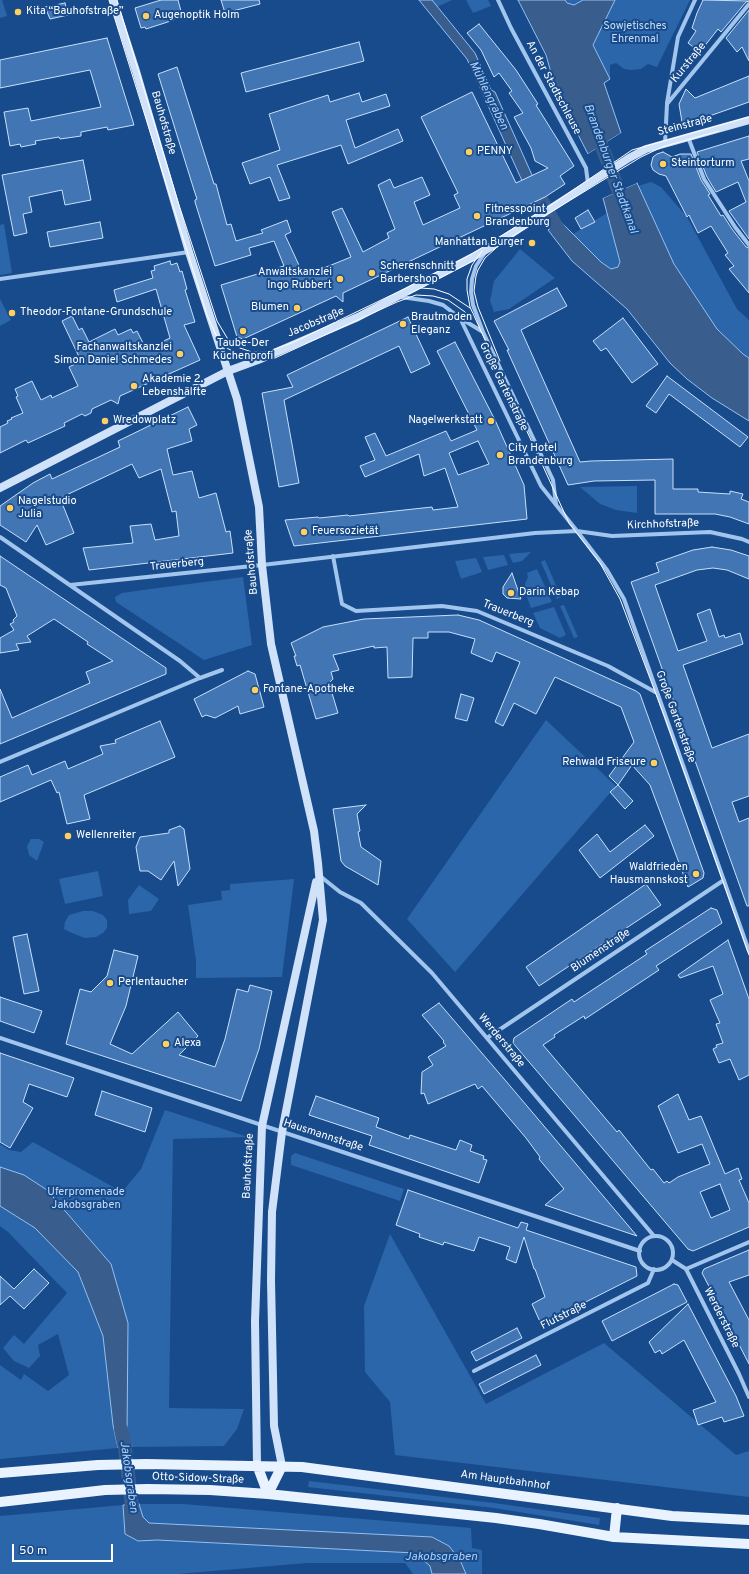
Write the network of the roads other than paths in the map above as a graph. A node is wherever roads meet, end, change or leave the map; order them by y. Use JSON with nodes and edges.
{"nodes":[{"id":1,"x":113,"y":0,"type":"edge"},
{"id":2,"x":498,"y":0,"type":"edge"},
{"id":3,"x":695,"y":0,"type":"edge"},
{"id":4,"x":749,"y":4,"type":"edge"},
{"id":5,"x":667,"y":104,"type":"junction"},
{"id":6,"x":749,"y":120,"type":"edge"},
{"id":7,"x":688,"y":137,"type":"junction"},
{"id":8,"x":665,"y":143,"type":"junction"},
{"id":9,"x":629,"y":158,"type":"joint"},
{"id":10,"x":588,"y":185,"type":"junction"},
{"id":11,"x":749,"y":245,"type":"edge"},
{"id":12,"x":486,"y":250,"type":"junction"},
{"id":13,"x":189,"y":252,"type":"junction"},
{"id":14,"x":0,"y":279,"type":"edge"},
{"id":15,"x":397,"y":297,"type":"junction"},
{"id":16,"x":460,"y":318,"type":"junction"},
{"id":17,"x":483,"y":332,"type":"junction"},
{"id":18,"x":228,"y":371,"type":"junction"},
{"id":19,"x":0,"y":488,"type":"edge"},
{"id":20,"x":556,"y":505,"type":"junction"},
{"id":21,"x":577,"y":531,"type":"junction"},
{"id":22,"x":0,"y":537,"type":"edge"},
{"id":23,"x":749,"y":542,"type":"edge"},
{"id":24,"x":333,"y":556,"type":"junction"},
{"id":25,"x":262,"y":565,"type":"junction"},
{"id":26,"x":70,"y":585,"type":"junction"},
{"id":27,"x":222,"y":670,"type":"dead end"},
{"id":28,"x":200,"y":678,"type":"junction"},
{"id":29,"x":657,"y":694,"type":"junction"},
{"id":30,"x":0,"y":762,"type":"edge"},
{"id":31,"x":318,"y":875,"type":"junction"},
{"id":32,"x":724,"y":880,"type":"junction"},
{"id":33,"x":749,"y":951,"type":"edge"},
{"id":34,"x":0,"y":1038,"type":"edge"},
{"id":35,"x":487,"y":1038,"type":"junction"},
{"id":36,"x":262,"y":1126,"type":"junction"},
{"id":37,"x":282,"y":1132,"type":"junction"},
{"id":38,"x":654,"y":1236,"type":"junction"},
{"id":39,"x":749,"y":1242,"type":"edge"},
{"id":40,"x":640,"y":1251,"type":"junction"},
{"id":41,"x":672,"y":1260,"type":"junction"},
{"id":42,"x":654,"y":1269,"type":"junction"},
{"id":43,"x":686,"y":1269,"type":"junction"},
{"id":44,"x":474,"y":1371,"type":"dead end"},
{"id":45,"x":749,"y":1397,"type":"edge"},
{"id":46,"x":257,"y":1465,"type":"junction"},
{"id":47,"x":282,"y":1466,"type":"junction"},
{"id":48,"x":0,"y":1473,"type":"edge"},
{"id":49,"x":268,"y":1494,"type":"junction"},
{"id":50,"x":0,"y":1502,"type":"edge"},
{"id":51,"x":617,"y":1508,"type":"junction"},
{"id":52,"x":749,"y":1520,"type":"edge"},
{"id":53,"x":614,"y":1537,"type":"junction"},
{"id":54,"x":749,"y":1544,"type":"edge"}],
"edges":[{"from":1,"to":13,"type":"street","name":"Bauhofstraße"},
{"from":2,"to":10,"type":"street","name":"An der Stadtschleuse"},
{"from":3,"to":5,"type":"street"},
{"from":4,"to":5,"type":"street","name":"Kurstraße"},
{"from":5,"to":8,"type":"street"},
{"from":6,"to":7,"type":"street","name":"Steinstraße"},
{"from":7,"to":8,"type":"street","name":"Steinstraße"},
{"from":7,"to":11,"type":"street"},
{"from":8,"to":9,"type":"street","name":"Steinstraße"},
{"from":9,"to":10,"type":"street","name":"Jacobstraße"},
{"from":10,"to":12,"type":"street","name":"Jacobstraße"},
{"from":12,"to":15,"type":"street","name":"Jacobstraße"},
{"from":12,"to":17,"type":"street","name":"Große Gartenstraße"},
{"from":13,"to":14,"type":"street"},
{"from":13,"to":18,"type":"street","name":"Bauhofstraße"},
{"from":15,"to":16,"type":"street","name":"Große Gartenstraße"},
{"from":15,"to":18,"type":"street","name":"Jacobstraße"},
{"from":16,"to":17,"type":"street","name":"Große Gartenstraße"},
{"from":16,"to":20,"type":"street","name":"Große Gartenstraße"},
{"from":17,"to":20,"type":"street","name":"Große Gartenstraße"},
{"from":18,"to":19,"type":"street","name":"Jacobstraße"},
{"from":18,"to":25,"type":"street","name":"Bauhofstraße"},
{"from":20,"to":21,"type":"street","name":"Große Gartenstraße"},
{"from":21,"to":23,"type":"street","name":"Kirchhofstraße"},
{"from":21,"to":24,"type":"street","name":"Trauerberg"},
{"from":21,"to":29,"type":"street","name":"Große Gartenstraße"},
{"from":22,"to":26,"type":"street"},
{"from":24,"to":25,"type":"street","name":"Trauerberg"},
{"from":24,"to":29,"type":"street","name":"Trauerberg"},
{"from":25,"to":26,"type":"street","name":"Trauerberg"},
{"from":25,"to":31,"type":"street","name":"Bauhofstraße"},
{"from":26,"to":28,"type":"street"},
{"from":27,"to":28,"type":"street"},
{"from":28,"to":30,"type":"street"},
{"from":29,"to":32,"type":"street","name":"Große Gartenstraße"},
{"from":31,"to":35,"type":"street","name":"Werderstraße"},
{"from":31,"to":36,"type":"street","name":"Bauhofstraße"},
{"from":31,"to":37,"type":"street","name":"Bauhofstraße"},
{"from":32,"to":33,"type":"street","name":"Große Gartenstraße"},
{"from":32,"to":35,"type":"street","name":"Blumenstraße"},
{"from":34,"to":36,"type":"street","name":"Hausmannstraße"},
{"from":35,"to":38,"type":"street","name":"Werderstraße"},
{"from":36,"to":37,"type":"street","name":"Hausmannstraße"},
{"from":36,"to":46,"type":"street","name":"Bauhofstraße"},
{"from":37,"to":40,"type":"street","name":"Hausmannstraße"},
{"from":37,"to":47,"type":"street","name":"Bauhofstraße"},
{"from":38,"to":40,"type":"street"},
{"from":38,"to":41,"type":"street","name":"Werderstraße"},
{"from":39,"to":43,"type":"street"},
{"from":40,"to":42,"type":"street"},
{"from":41,"to":42,"type":"street"},
{"from":41,"to":43,"type":"street"},
{"from":42,"to":44,"type":"street","name":"Flutstraße"},
{"from":43,"to":45,"type":"street","name":"Werderstraße"},
{"from":46,"to":47,"type":"main road","name":"Am Hauptbahnhof"},
{"from":46,"to":48,"type":"main road","name":"Otto-Sidow-Straße"},
{"from":46,"to":49,"type":"main road"},
{"from":47,"to":49,"type":"main road"},
{"from":47,"to":51,"type":"main road","name":"Am Hauptbahnhof"},
{"from":49,"to":50,"type":"main road","name":"Otto-Sidow-Straße"},
{"from":49,"to":53,"type":"main road"},
{"from":51,"to":52,"type":"main road","name":"Am Hauptbahnhof"},
{"from":51,"to":53,"type":"main road"},
{"from":53,"to":54,"type":"main road"}]}
